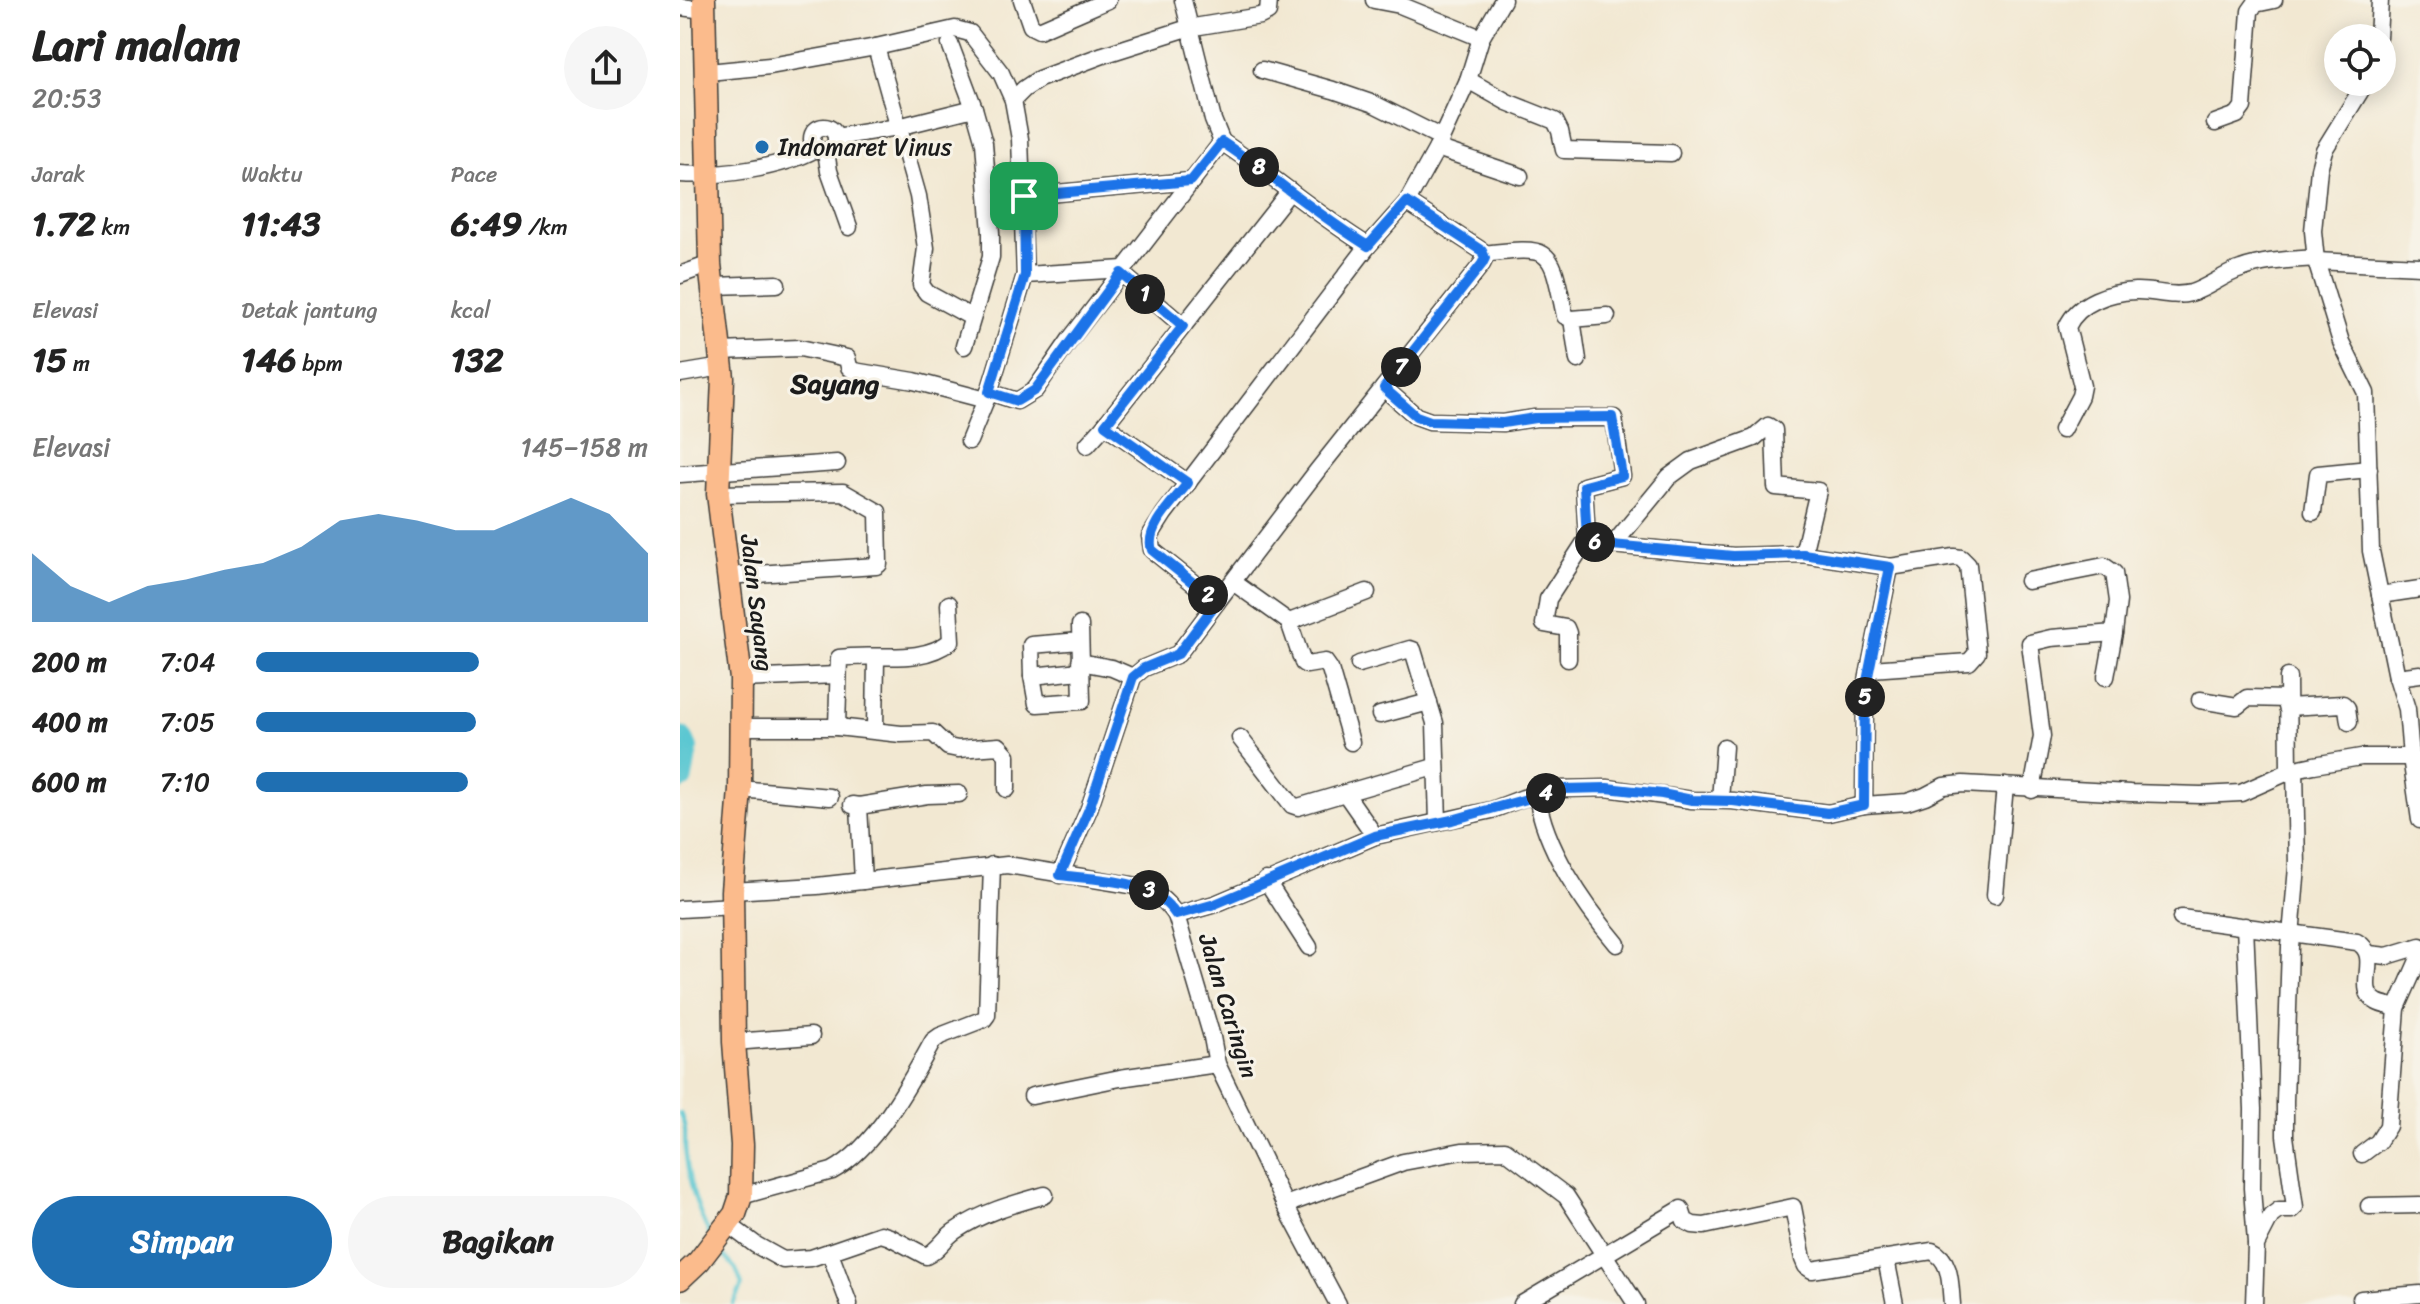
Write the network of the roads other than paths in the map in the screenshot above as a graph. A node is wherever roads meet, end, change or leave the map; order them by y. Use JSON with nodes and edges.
{"nodes":[{"id":1,"x":1022,"y":0,"type":"edge"},
{"id":2,"x":1108,"y":0,"type":"edge"},
{"id":3,"x":1183,"y":0,"type":"edge"},
{"id":4,"x":1269,"y":0,"type":"edge"},
{"id":5,"x":1374,"y":0,"type":"edge"},
{"id":6,"x":1503,"y":0,"type":"edge"},
{"id":7,"x":2274,"y":0,"type":"edge"},
{"id":8,"x":2380,"y":0,"type":"edge"},
{"id":9,"x":705,"y":5,"type":"edge"},
{"id":10,"x":680,"y":7,"type":"edge"},
{"id":11,"x":2379,"y":24,"type":"edge"},
{"id":12,"x":1188,"y":28,"type":"junction"},
{"id":13,"x":1481,"y":38,"type":"junction"},
{"id":14,"x":950,"y":44,"type":"dead end"},
{"id":15,"x":876,"y":47,"type":"junction"},
{"id":16,"x":1262,"y":70,"type":"dead end"},
{"id":17,"x":708,"y":72,"type":"junction"},
{"id":18,"x":1468,"y":80,"type":"junction"},
{"id":19,"x":2357,"y":96,"type":"edge"},
{"id":20,"x":1013,"y":100,"type":"junction"},
{"id":21,"x":974,"y":108,"type":"junction"},
{"id":22,"x":2215,"y":123,"type":"dead end"},
{"id":23,"x":898,"y":127,"type":"junction"},
{"id":24,"x":1222,"y":142,"type":"junction"},
{"id":25,"x":1439,"y":142,"type":"junction"},
{"id":26,"x":826,"y":145,"type":"junction"},
{"id":27,"x":1671,"y":153,"type":"dead end"},
{"id":28,"x":680,"y":165,"type":"edge"},
{"id":29,"x":713,"y":172,"type":"junction"},
{"id":30,"x":680,"y":174,"type":"edge"},
{"id":31,"x":1520,"y":176,"type":"dead end"},
{"id":32,"x":1191,"y":181,"type":"junction"},
{"id":33,"x":1290,"y":191,"type":"junction"},
{"id":34,"x":1024,"y":196,"type":"junction"},
{"id":35,"x":1407,"y":202,"type":"junction"},
{"id":36,"x":849,"y":227,"type":"dead end"},
{"id":37,"x":1368,"y":246,"type":"junction"},
{"id":38,"x":1483,"y":254,"type":"junction"},
{"id":39,"x":2316,"y":259,"type":"junction"},
{"id":40,"x":2420,"y":266,"type":"edge"},
{"id":41,"x":1122,"y":271,"type":"junction"},
{"id":42,"x":680,"y":275,"type":"edge"},
{"id":43,"x":712,"y":275,"type":"junction"},
{"id":44,"x":1025,"y":275,"type":"junction"},
{"id":45,"x":777,"y":284,"type":"dead end"},
{"id":46,"x":1607,"y":316,"type":"dead end"},
{"id":47,"x":971,"y":317,"type":"junction"},
{"id":48,"x":1572,"y":319,"type":"junction"},
{"id":49,"x":1183,"y":326,"type":"junction"},
{"id":50,"x":964,"y":346,"type":"dead end"},
{"id":51,"x":721,"y":359,"type":"junction"},
{"id":52,"x":1578,"y":360,"type":"dead end"},
{"id":53,"x":680,"y":374,"type":"edge"},
{"id":54,"x":1384,"y":388,"type":"junction"},
{"id":55,"x":987,"y":396,"type":"junction"},
{"id":56,"x":1105,"y":425,"type":"junction"},
{"id":57,"x":2062,"y":430,"type":"dead end"},
{"id":58,"x":969,"y":441,"type":"dead end"},
{"id":59,"x":1087,"y":445,"type":"dead end"},
{"id":60,"x":837,"y":463,"type":"dead end"},
{"id":61,"x":2369,"y":469,"type":"junction"},
{"id":62,"x":680,"y":474,"type":"edge"},
{"id":63,"x":719,"y":483,"type":"junction"},
{"id":64,"x":1188,"y":483,"type":"junction"},
{"id":65,"x":2313,"y":512,"type":"dead end"},
{"id":66,"x":1587,"y":539,"type":"junction"},
{"id":67,"x":1613,"y":545,"type":"junction"},
{"id":68,"x":1803,"y":554,"type":"junction"},
{"id":69,"x":1890,"y":567,"type":"junction"},
{"id":70,"x":726,"y":576,"type":"junction"},
{"id":71,"x":2028,"y":581,"type":"dead end"},
{"id":72,"x":1233,"y":582,"type":"junction"},
{"id":73,"x":2420,"y":589,"type":"edge"},
{"id":74,"x":1367,"y":592,"type":"dead end"},
{"id":75,"x":2380,"y":595,"type":"junction"},
{"id":76,"x":1217,"y":602,"type":"junction"},
{"id":77,"x":949,"y":604,"type":"dead end"},
{"id":78,"x":1289,"y":622,"type":"junction"},
{"id":79,"x":2114,"y":633,"type":"junction"},
{"id":80,"x":876,"y":657,"type":"junction"},
{"id":81,"x":1568,"y":659,"type":"dead end"},
{"id":82,"x":1359,"y":664,"type":"dead end"},
{"id":83,"x":1080,"y":666,"type":"junction"},
{"id":84,"x":1871,"y":669,"type":"junction"},
{"id":85,"x":2420,"y":674,"type":"edge"},
{"id":86,"x":837,"y":675,"type":"junction"},
{"id":87,"x":1032,"y":676,"type":"junction"},
{"id":88,"x":1133,"y":677,"type":"junction"},
{"id":89,"x":2106,"y":677,"type":"dead end"},
{"id":90,"x":2288,"y":677,"type":"dead end"},
{"id":91,"x":2397,"y":677,"type":"junction"},
{"id":92,"x":741,"y":679,"type":"junction"},
{"id":93,"x":2200,"y":700,"type":"dead end"},
{"id":94,"x":1429,"y":702,"type":"junction"},
{"id":95,"x":2287,"y":703,"type":"junction"},
{"id":96,"x":1380,"y":715,"type":"dead end"},
{"id":97,"x":2349,"y":722,"type":"dead end"},
{"id":98,"x":742,"y":727,"type":"junction"},
{"id":99,"x":837,"y":727,"type":"junction"},
{"id":100,"x":875,"y":730,"type":"junction"},
{"id":101,"x":1240,"y":738,"type":"dead end"},
{"id":102,"x":1351,"y":742,"type":"dead end"},
{"id":103,"x":1724,"y":747,"type":"dead end"},
{"id":104,"x":2411,"y":757,"type":"junction"},
{"id":105,"x":1434,"y":767,"type":"junction"},
{"id":106,"x":2292,"y":771,"type":"junction"},
{"id":107,"x":2005,"y":786,"type":"junction"},
{"id":108,"x":740,"y":789,"type":"junction"},
{"id":109,"x":1007,"y":789,"type":"dead end"},
{"id":110,"x":2032,"y":790,"type":"junction"},
{"id":111,"x":1345,"y":793,"type":"junction"},
{"id":112,"x":959,"y":794,"type":"dead end"},
{"id":113,"x":1537,"y":795,"type":"junction"},
{"id":114,"x":830,"y":797,"type":"dead end"},
{"id":115,"x":1720,"y":800,"type":"junction"},
{"id":116,"x":1864,"y":805,"type":"junction"},
{"id":117,"x":2420,"y":820,"type":"edge"},
{"id":118,"x":1438,"y":822,"type":"junction"},
{"id":119,"x":1375,"y":836,"type":"junction"},
{"id":120,"x":992,"y":865,"type":"junction"},
{"id":121,"x":1060,"y":875,"type":"junction"},
{"id":122,"x":1266,"y":880,"type":"junction"},
{"id":123,"x":863,"y":881,"type":"junction"},
{"id":124,"x":1995,"y":895,"type":"dead end"},
{"id":125,"x":733,"y":898,"type":"junction"},
{"id":126,"x":680,"y":909,"type":"edge"},
{"id":127,"x":1176,"y":915,"type":"junction"},
{"id":128,"x":2181,"y":918,"type":"dead end"},
{"id":129,"x":2245,"y":926,"type":"junction"},
{"id":130,"x":2292,"y":932,"type":"junction"},
{"id":131,"x":1617,"y":944,"type":"dead end"},
{"id":132,"x":2420,"y":946,"type":"edge"},
{"id":133,"x":1309,"y":947,"type":"dead end"},
{"id":134,"x":2369,"y":954,"type":"junction"},
{"id":135,"x":2420,"y":956,"type":"edge"},
{"id":136,"x":2397,"y":1008,"type":"junction"},
{"id":137,"x":811,"y":1036,"type":"dead end"},
{"id":138,"x":734,"y":1042,"type":"junction"},
{"id":139,"x":1217,"y":1064,"type":"junction"},
{"id":140,"x":1032,"y":1096,"type":"dead end"},
{"id":141,"x":2362,"y":1154,"type":"dead end"},
{"id":142,"x":1045,"y":1195,"type":"dead end"},
{"id":143,"x":741,"y":1196,"type":"junction"},
{"id":144,"x":1285,"y":1205,"type":"junction"},
{"id":145,"x":2420,"y":1205,"type":"edge"},
{"id":146,"x":2369,"y":1206,"type":"dead end"},
{"id":147,"x":719,"y":1237,"type":"junction"},
{"id":148,"x":2256,"y":1245,"type":"junction"},
{"id":149,"x":830,"y":1253,"type":"junction"},
{"id":150,"x":1605,"y":1254,"type":"junction"},
{"id":151,"x":1886,"y":1259,"type":"junction"},
{"id":152,"x":680,"y":1279,"type":"edge"},
{"id":153,"x":2420,"y":1294,"type":"edge"},
{"id":154,"x":2361,"y":1299,"type":"dead end"},
{"id":155,"x":1335,"y":1303,"type":"edge"},
{"id":156,"x":849,"y":1304,"type":"edge"},
{"id":157,"x":1522,"y":1304,"type":"edge"},
{"id":158,"x":1636,"y":1304,"type":"edge"},
{"id":159,"x":1895,"y":1304,"type":"edge"},
{"id":160,"x":1952,"y":1304,"type":"edge"},
{"id":161,"x":2254,"y":1304,"type":"edge"}],
"edges":[{"from":1,"to":2,"type":"street"},
{"from":3,"to":12,"type":"street"},
{"from":4,"to":12,"type":"street"},
{"from":5,"to":13,"type":"street"},
{"from":6,"to":13,"type":"street"},
{"from":7,"to":22,"type":"street"},
{"from":8,"to":11,"type":"street"},
{"from":9,"to":10,"type":"street"},
{"from":9,"to":17,"type":"main road","name":"Jalan Sayang"},
{"from":12,"to":20,"type":"street"},
{"from":12,"to":24,"type":"street"},
{"from":13,"to":18,"type":"street"},
{"from":14,"to":21,"type":"street"},
{"from":15,"to":17,"type":"street"},
{"from":15,"to":20,"type":"street"},
{"from":15,"to":23,"type":"street"},
{"from":16,"to":25,"type":"street"},
{"from":17,"to":29,"type":"main road","name":"Jalan Sayang"},
{"from":18,"to":25,"type":"street"},
{"from":18,"to":27,"type":"street"},
{"from":19,"to":39,"type":"street"},
{"from":20,"to":34,"type":"street"},
{"from":21,"to":23,"type":"street"},
{"from":21,"to":47,"type":"street"},
{"from":23,"to":26,"type":"street"},
{"from":23,"to":47,"type":"street"},
{"from":24,"to":32,"type":"street"},
{"from":24,"to":33,"type":"street"},
{"from":25,"to":31,"type":"street"},
{"from":25,"to":35,"type":"street"},
{"from":26,"to":29,"type":"street"},
{"from":26,"to":36,"type":"street"},
{"from":28,"to":29,"type":"street"},
{"from":29,"to":30,"type":"street"},
{"from":29,"to":43,"type":"main road","name":"Jalan Sayang"},
{"from":32,"to":34,"type":"street"},
{"from":32,"to":41,"type":"street"},
{"from":33,"to":37,"type":"street"},
{"from":33,"to":49,"type":"street"},
{"from":34,"to":44,"type":"street"},
{"from":35,"to":37,"type":"street"},
{"from":35,"to":38,"type":"street"},
{"from":37,"to":64,"type":"street"},
{"from":38,"to":48,"type":"street"},
{"from":38,"to":54,"type":"street"},
{"from":39,"to":40,"type":"street"},
{"from":39,"to":57,"type":"street"},
{"from":39,"to":61,"type":"street"},
{"from":41,"to":44,"type":"street"},
{"from":41,"to":49,"type":"street"},
{"from":41,"to":55,"type":"street"},
{"from":42,"to":43,"type":"street"},
{"from":43,"to":45,"type":"street"},
{"from":43,"to":51,"type":"main road","name":"Jalan Sayang"},
{"from":44,"to":55,"type":"street"},
{"from":46,"to":48,"type":"street"},
{"from":47,"to":50,"type":"street"},
{"from":48,"to":52,"type":"street"},
{"from":49,"to":56,"type":"street"},
{"from":51,"to":53,"type":"street"},
{"from":51,"to":55,"type":"street"},
{"from":51,"to":63,"type":"main road","name":"Jalan Sayang"},
{"from":54,"to":66,"type":"street"},
{"from":54,"to":72,"type":"street"},
{"from":55,"to":58,"type":"street"},
{"from":56,"to":59,"type":"street"},
{"from":56,"to":64,"type":"street"},
{"from":60,"to":63,"type":"street"},
{"from":61,"to":65,"type":"street"},
{"from":61,"to":75,"type":"street"},
{"from":62,"to":63,"type":"street"},
{"from":63,"to":70,"type":"main road","name":"Jalan Sayang"},
{"from":63,"to":70,"type":"street"},
{"from":64,"to":76,"type":"street"},
{"from":66,"to":67,"type":"street"},
{"from":66,"to":81,"type":"street"},
{"from":67,"to":68,"type":"street"},
{"from":67,"to":68,"type":"street"},
{"from":68,"to":69,"type":"street"},
{"from":69,"to":84,"type":"street"},
{"from":69,"to":84,"type":"street"},
{"from":70,"to":92,"type":"main road","name":"Jalan Sayang"},
{"from":71,"to":79,"type":"street"},
{"from":72,"to":76,"type":"street"},
{"from":72,"to":78,"type":"street"},
{"from":73,"to":75,"type":"street"},
{"from":74,"to":78,"type":"street"},
{"from":75,"to":91,"type":"street"},
{"from":76,"to":88,"type":"street"},
{"from":77,"to":80,"type":"street"},
{"from":78,"to":102,"type":"street"},
{"from":79,"to":89,"type":"street"},
{"from":79,"to":110,"type":"street"},
{"from":80,"to":86,"type":"street"},
{"from":80,"to":100,"type":"street"},
{"from":82,"to":94,"type":"street"},
{"from":83,"to":87,"type":"street"},
{"from":83,"to":87,"type":"street"},
{"from":83,"to":87,"type":"street"},
{"from":83,"to":88,"type":"street"},
{"from":84,"to":116,"type":"street"},
{"from":85,"to":91,"type":"street"},
{"from":86,"to":92,"type":"street"},
{"from":86,"to":99,"type":"street"},
{"from":88,"to":121,"type":"street"},
{"from":90,"to":95,"type":"street"},
{"from":91,"to":104,"type":"street"},
{"from":92,"to":98,"type":"main road","name":"Jalan Sayang"},
{"from":93,"to":95,"type":"street"},
{"from":94,"to":96,"type":"street"},
{"from":94,"to":105,"type":"street"},
{"from":95,"to":97,"type":"street"},
{"from":95,"to":106,"type":"street"},
{"from":98,"to":99,"type":"street"},
{"from":98,"to":108,"type":"main road","name":"Jalan Sayang"},
{"from":99,"to":100,"type":"street"},
{"from":100,"to":109,"type":"street"},
{"from":101,"to":111,"type":"street"},
{"from":103,"to":115,"type":"street"},
{"from":104,"to":106,"type":"street"},
{"from":104,"to":117,"type":"street"},
{"from":105,"to":111,"type":"street"},
{"from":105,"to":118,"type":"street"},
{"from":106,"to":110,"type":"street"},
{"from":106,"to":130,"type":"street"},
{"from":107,"to":110,"type":"street"},
{"from":107,"to":116,"type":"street"},
{"from":107,"to":124,"type":"street"},
{"from":108,"to":114,"type":"street"},
{"from":108,"to":125,"type":"main road","name":"Jalan Sayang"},
{"from":111,"to":119,"type":"street"},
{"from":112,"to":123,"type":"street"},
{"from":113,"to":115,"type":"street"},
{"from":113,"to":118,"type":"street"},
{"from":113,"to":131,"type":"street"},
{"from":115,"to":116,"type":"street"},
{"from":118,"to":119,"type":"street"},
{"from":119,"to":122,"type":"street"},
{"from":120,"to":121,"type":"street","name":"Jalan Caringin"},
{"from":120,"to":123,"type":"street","name":"Jalan Caringin"},
{"from":120,"to":143,"type":"street"},
{"from":121,"to":127,"type":"street","name":"Jalan Caringin"},
{"from":122,"to":127,"type":"street"},
{"from":122,"to":133,"type":"street"},
{"from":123,"to":125,"type":"street","name":"Jalan Caringin"},
{"from":125,"to":126,"type":"street","name":"Jalan Caringin"},
{"from":125,"to":138,"type":"main road","name":"Jalan Sayang"},
{"from":127,"to":139,"type":"street","name":"Jalan Caringin"},
{"from":128,"to":129,"type":"street"},
{"from":129,"to":130,"type":"street"},
{"from":129,"to":148,"type":"street"},
{"from":130,"to":134,"type":"street"},
{"from":130,"to":148,"type":"street"},
{"from":132,"to":134,"type":"street"},
{"from":134,"to":136,"type":"street"},
{"from":135,"to":136,"type":"street"},
{"from":136,"to":141,"type":"street"},
{"from":137,"to":138,"type":"street"},
{"from":138,"to":143,"type":"main road","name":"Jalan Sayang"},
{"from":139,"to":140,"type":"street"},
{"from":139,"to":144,"type":"street","name":"Jalan Caringin"},
{"from":142,"to":149,"type":"street"},
{"from":143,"to":147,"type":"main road","name":"Jalan Sayang"},
{"from":144,"to":150,"type":"street"},
{"from":144,"to":155,"type":"street","name":"Jalan Caringin"},
{"from":145,"to":146,"type":"street"},
{"from":147,"to":149,"type":"street"},
{"from":147,"to":152,"type":"main road"},
{"from":148,"to":161,"type":"street"},
{"from":149,"to":156,"type":"street"},
{"from":150,"to":151,"type":"street"},
{"from":150,"to":157,"type":"street"},
{"from":150,"to":158,"type":"street"},
{"from":151,"to":159,"type":"street"},
{"from":151,"to":160,"type":"street"},
{"from":153,"to":154,"type":"street"}]}
